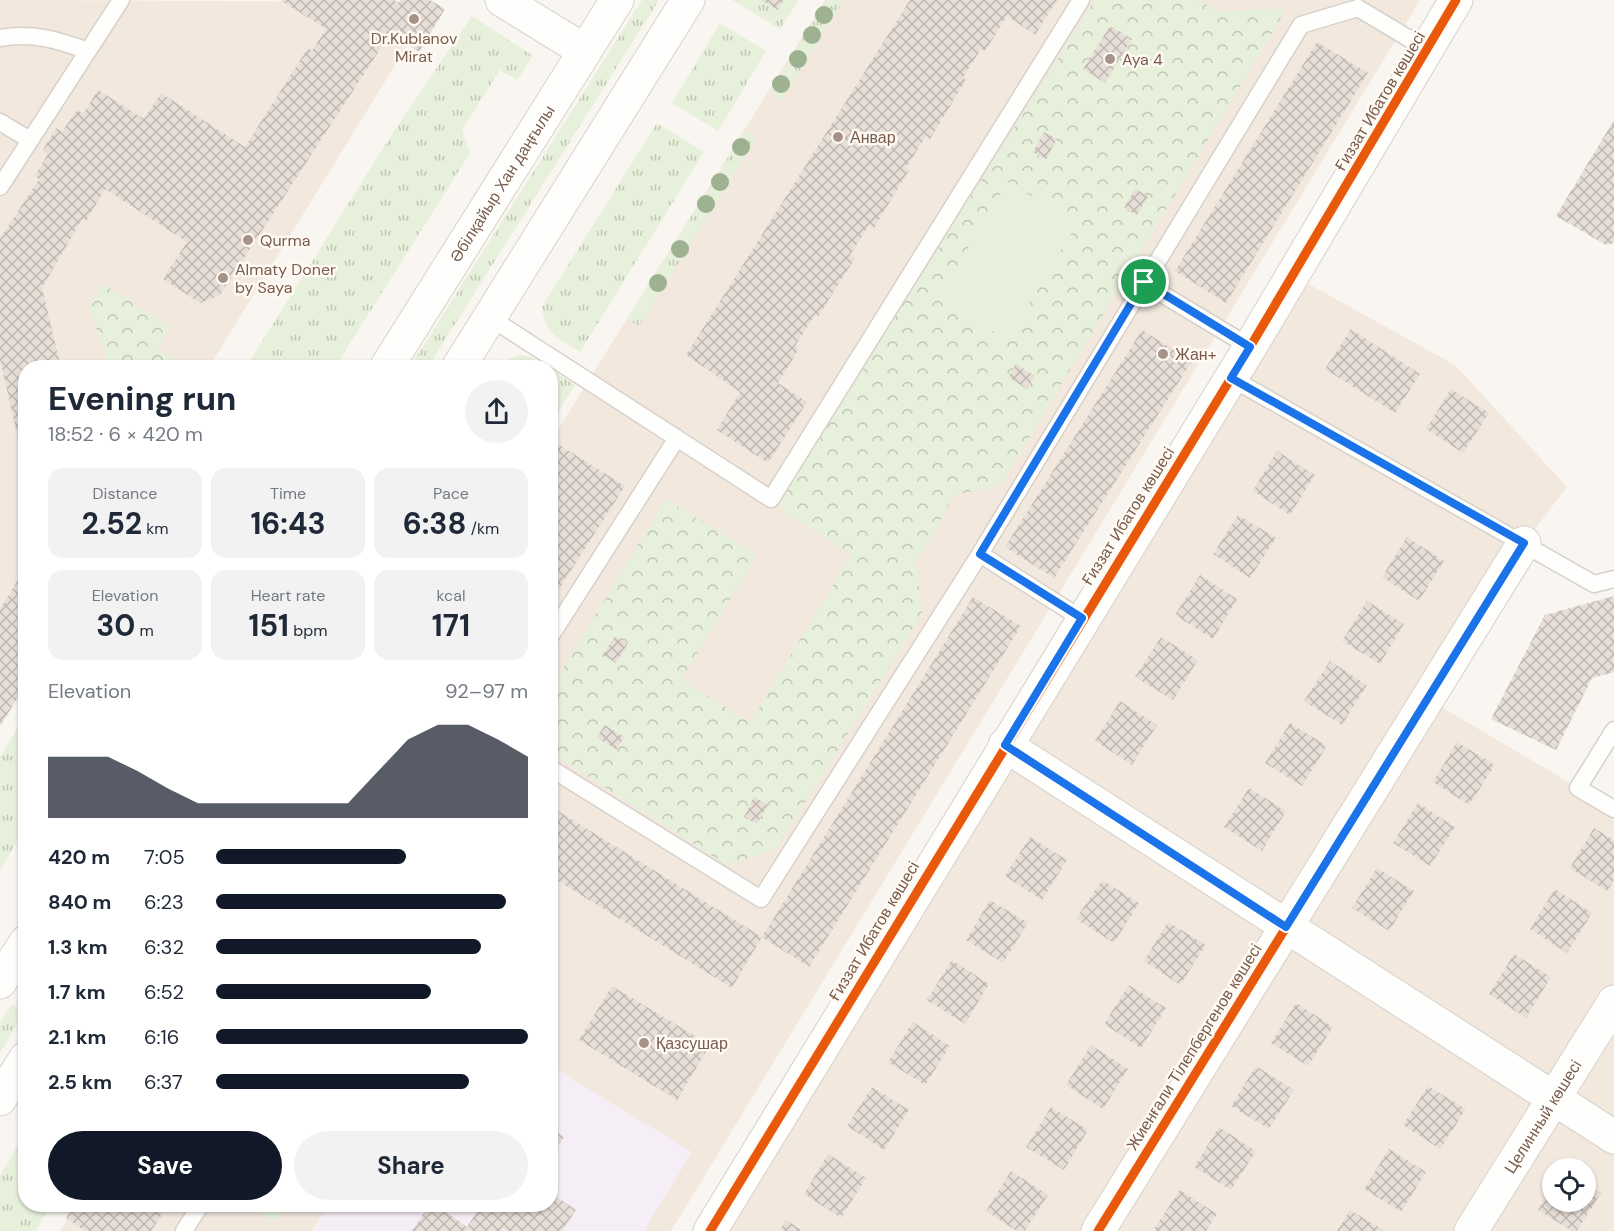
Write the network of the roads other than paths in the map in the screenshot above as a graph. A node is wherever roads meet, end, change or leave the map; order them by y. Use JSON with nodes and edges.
{"nodes":[{"id":1,"x":121,"y":0,"type":"edge"},
{"id":2,"x":505,"y":0,"type":"edge"},
{"id":3,"x":617,"y":0,"type":"edge"},
{"id":4,"x":688,"y":0,"type":"edge"},
{"id":5,"x":1081,"y":0,"type":"edge"},
{"id":6,"x":1456,"y":0,"type":"edge"},
{"id":7,"x":0,"y":38,"type":"edge"},
{"id":8,"x":1428,"y":50,"type":"junction"},
{"id":9,"x":88,"y":51,"type":"junction"},
{"id":10,"x":585,"y":51,"type":"junction"},
{"id":11,"x":0,"y":122,"type":"edge"},
{"id":12,"x":30,"y":140,"type":"junction"},
{"id":13,"x":0,"y":187,"type":"edge"},
{"id":14,"x":1144,"y":282,"type":"junction"},
{"id":15,"x":489,"y":317,"type":"junction"},
{"id":16,"x":1250,"y":347,"type":"junction"},
{"id":17,"x":391,"y":360,"type":"edge"},
{"id":18,"x":463,"y":360,"type":"edge"},
{"id":19,"x":556,"y":360,"type":"edge"},
{"id":20,"x":558,"y":361,"type":"edge"},
{"id":21,"x":1231,"y":378,"type":"junction"},
{"id":22,"x":677,"y":438,"type":"junction"},
{"id":23,"x":1524,"y":543,"type":"junction"},
{"id":24,"x":980,"y":554,"type":"junction"},
{"id":25,"x":1614,"y":579,"type":"edge"},
{"id":26,"x":1082,"y":618,"type":"junction"},
{"id":27,"x":558,"y":624,"type":"edge"},
{"id":28,"x":1614,"y":730,"type":"edge"},
{"id":29,"x":1005,"y":745,"type":"junction"},
{"id":30,"x":558,"y":773,"type":"edge"},
{"id":31,"x":1614,"y":809,"type":"edge"},
{"id":32,"x":1286,"y":927,"type":"junction"},
{"id":33,"x":18,"y":954,"type":"edge"},
{"id":34,"x":0,"y":982,"type":"edge"},
{"id":35,"x":1614,"y":1002,"type":"edge"},
{"id":36,"x":18,"y":1071,"type":"edge"},
{"id":37,"x":0,"y":1099,"type":"edge"},
{"id":38,"x":1554,"y":1099,"type":"junction"},
{"id":39,"x":1614,"y":1137,"type":"edge"},
{"id":40,"x":196,"y":1212,"type":"edge"},
{"id":41,"x":184,"y":1231,"type":"edge"},
{"id":42,"x":710,"y":1231,"type":"edge"},
{"id":43,"x":1098,"y":1231,"type":"edge"},
{"id":44,"x":1471,"y":1231,"type":"edge"}],
"edges":[{"from":1,"to":9,"type":"lane"},
{"from":2,"to":10,"type":"street"},
{"from":3,"to":10,"type":"street","name":"Әбілқайыр Хан даңғылы"},
{"from":4,"to":15,"type":"street"},
{"from":5,"to":22,"type":"lane"},
{"from":6,"to":8,"type":"street","name":"Ғиззат Ибатов көшесі"},
{"from":7,"to":9,"type":"lane"},
{"from":8,"to":14,"type":"lane"},
{"from":8,"to":16,"type":"street","name":"Ғиззат Ибатов көшесі"},
{"from":9,"to":12,"type":"lane"},
{"from":10,"to":17,"type":"street","name":"Әбілқайыр Хан даңғылы"},
{"from":11,"to":12,"type":"lane"},
{"from":12,"to":13,"type":"lane"},
{"from":14,"to":16,"type":"lane"},
{"from":14,"to":24,"type":"lane"},
{"from":15,"to":18,"type":"street"},
{"from":15,"to":19,"type":"lane"},
{"from":16,"to":21,"type":"street","name":"Ғиззат Ибатов көшесі"},
{"from":20,"to":22,"type":"lane"},
{"from":21,"to":23,"type":"lane"},
{"from":21,"to":26,"type":"street","name":"Ғиззат Ибатов көшесі"},
{"from":22,"to":27,"type":"lane"},
{"from":23,"to":25,"type":"lane"},
{"from":23,"to":32,"type":"street","name":"Жиенғали Тілепбергенов көшесі"},
{"from":24,"to":26,"type":"lane"},
{"from":24,"to":30,"type":"lane"},
{"from":26,"to":29,"type":"street","name":"Ғиззат Ибатов көшесі"},
{"from":28,"to":31,"type":"lane"},
{"from":29,"to":32,"type":"street"},
{"from":29,"to":42,"type":"street","name":"Ғиззат Ибатов көшесі"},
{"from":32,"to":38,"type":"street"},
{"from":32,"to":43,"type":"street","name":"Жиенғали Тілепбергенов көшесі"},
{"from":33,"to":34,"type":"street"},
{"from":35,"to":38,"type":"street","name":"Целинный көшесі"},
{"from":36,"to":37,"type":"street"},
{"from":38,"to":39,"type":"street"},
{"from":38,"to":44,"type":"street","name":"Целинный көшесі"},
{"from":40,"to":41,"type":"lane"}]}
